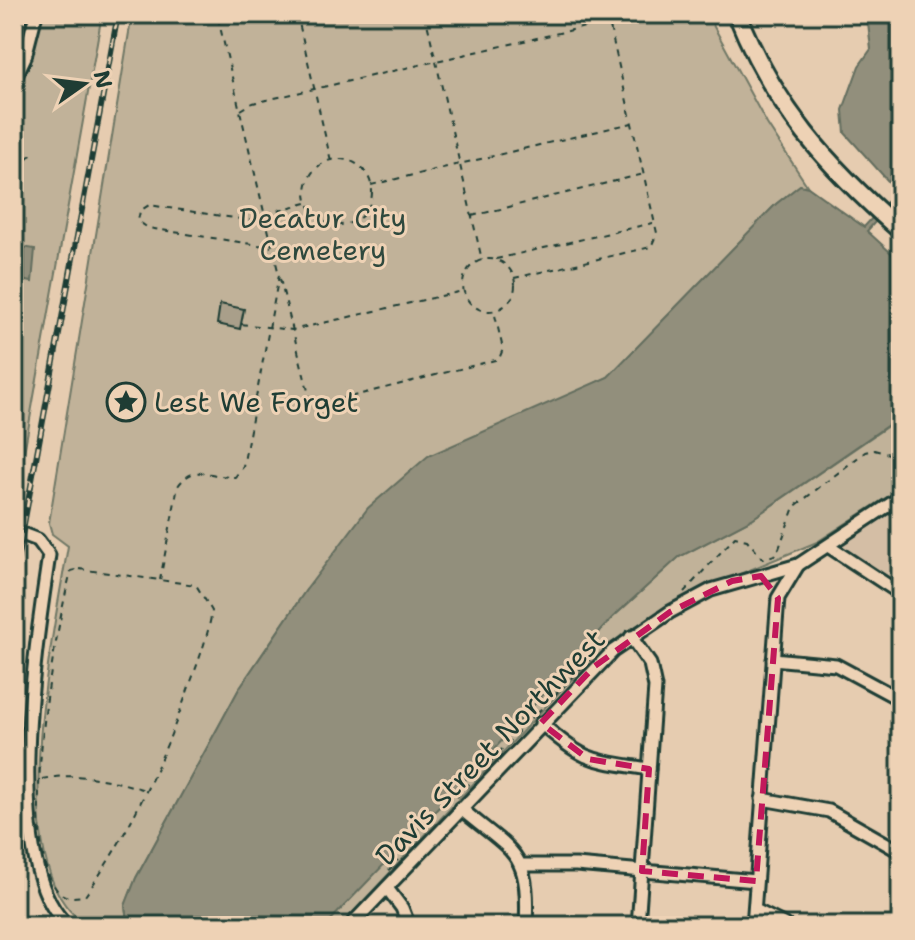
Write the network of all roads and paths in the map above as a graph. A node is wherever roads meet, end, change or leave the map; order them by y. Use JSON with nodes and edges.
{"nodes":[{"id":1,"x":36,"y":14,"type":"edge"},
{"id":2,"x":217,"y":14,"type":"edge"},
{"id":3,"x":297,"y":14,"type":"edge"},
{"id":4,"x":425,"y":14,"type":"edge"},
{"id":5,"x":607,"y":14,"type":"edge"},
{"id":6,"x":737,"y":14,"type":"edge"},
{"id":7,"x":608,"y":22,"type":"junction"},
{"id":8,"x":436,"y":61,"type":"junction"},
{"id":9,"x":14,"y":80,"type":"edge"},
{"id":10,"x":315,"y":90,"type":"junction"},
{"id":11,"x":240,"y":111,"type":"junction"},
{"id":12,"x":633,"y":123,"type":"junction"},
{"id":13,"x":35,"y":153,"type":"dead end"},
{"id":14,"x":331,"y":161,"type":"junction"},
{"id":15,"x":459,"y":164,"type":"junction"},
{"id":16,"x":645,"y":173,"type":"junction"},
{"id":17,"x":14,"y":179,"type":"edge"},
{"id":18,"x":371,"y":185,"type":"junction"},
{"id":19,"x":308,"y":203,"type":"junction"},
{"id":20,"x":266,"y":214,"type":"junction"},
{"id":21,"x":472,"y":216,"type":"junction"},
{"id":22,"x":268,"y":223,"type":"junction"},
{"id":23,"x":654,"y":223,"type":"junction"},
{"id":24,"x":901,"y":231,"type":"edge"},
{"id":25,"x":274,"y":248,"type":"junction"},
{"id":26,"x":496,"y":259,"type":"junction"},
{"id":27,"x":482,"y":260,"type":"junction"},
{"id":28,"x":279,"y":275,"type":"junction"},
{"id":29,"x":514,"y":278,"type":"junction"},
{"id":30,"x":463,"y":291,"type":"junction"},
{"id":31,"x":494,"y":311,"type":"junction"},
{"id":32,"x":241,"y":324,"type":"dead end"},
{"id":33,"x":267,"y":329,"type":"junction"},
{"id":34,"x":292,"y":330,"type":"junction"},
{"id":35,"x":901,"y":497,"type":"edge"},
{"id":36,"x":14,"y":531,"type":"edge"},
{"id":37,"x":828,"y":546,"type":"junction"},
{"id":38,"x":798,"y":565,"type":"junction"},
{"id":39,"x":774,"y":571,"type":"junction"},
{"id":40,"x":761,"y":576,"type":"junction"},
{"id":41,"x":160,"y":581,"type":"junction"},
{"id":42,"x":901,"y":594,"type":"edge"},
{"id":43,"x":778,"y":598,"type":"junction"},
{"id":44,"x":631,"y":637,"type":"junction"},
{"id":45,"x":773,"y":659,"type":"junction"},
{"id":46,"x":901,"y":700,"type":"edge"},
{"id":47,"x":541,"y":723,"type":"junction"},
{"id":48,"x":649,"y":769,"type":"junction"},
{"id":49,"x":39,"y":779,"type":"junction"},
{"id":50,"x":18,"y":783,"type":"junction"},
{"id":51,"x":146,"y":790,"type":"junction"},
{"id":52,"x":762,"y":799,"type":"junction"},
{"id":53,"x":460,"y":808,"type":"junction"},
{"id":54,"x":901,"y":852,"type":"edge"},
{"id":55,"x":524,"y":865,"type":"junction"},
{"id":56,"x":642,"y":871,"type":"junction"},
{"id":57,"x":756,"y":881,"type":"junction"},
{"id":58,"x":387,"y":888,"type":"junction"},
{"id":59,"x":755,"y":910,"type":"junction"},
{"id":60,"x":68,"y":926,"type":"edge"},
{"id":61,"x":350,"y":926,"type":"edge"},
{"id":62,"x":409,"y":926,"type":"edge"},
{"id":63,"x":526,"y":926,"type":"edge"},
{"id":64,"x":638,"y":926,"type":"edge"},
{"id":65,"x":753,"y":926,"type":"edge"},
{"id":66,"x":787,"y":926,"type":"edge"}],
"edges":[{"from":1,"to":9,"type":"street"},
{"from":2,"to":11,"type":"path"},
{"from":3,"to":10,"type":"path"},
{"from":4,"to":8,"type":"path"},
{"from":5,"to":7,"type":"path"},
{"from":6,"to":24,"type":"highway"},
{"from":7,"to":8,"type":"path"},
{"from":7,"to":12,"type":"path"},
{"from":8,"to":10,"type":"path"},
{"from":8,"to":15,"type":"path"},
{"from":10,"to":11,"type":"path"},
{"from":10,"to":14,"type":"path"},
{"from":11,"to":20,"type":"path"},
{"from":12,"to":15,"type":"path"},
{"from":12,"to":16,"type":"path"},
{"from":13,"to":17,"type":"path"},
{"from":14,"to":18,"type":"path"},
{"from":14,"to":19,"type":"path"},
{"from":15,"to":18,"type":"path"},
{"from":15,"to":21,"type":"path"},
{"from":16,"to":21,"type":"path"},
{"from":16,"to":23,"type":"path"},
{"from":18,"to":19,"type":"path"},
{"from":19,"to":20,"type":"path"},
{"from":20,"to":22,"type":"path"},
{"from":21,"to":27,"type":"path"},
{"from":22,"to":25,"type":"path"},
{"from":22,"to":25,"type":"path"},
{"from":23,"to":26,"type":"path"},
{"from":23,"to":29,"type":"path"},
{"from":25,"to":28,"type":"path"},
{"from":26,"to":27,"type":"path"},
{"from":26,"to":29,"type":"path"},
{"from":27,"to":30,"type":"path"},
{"from":28,"to":33,"type":"path"},
{"from":28,"to":34,"type":"path"},
{"from":29,"to":31,"type":"path"},
{"from":30,"to":31,"type":"path"},
{"from":30,"to":34,"type":"path"},
{"from":31,"to":34,"type":"path"},
{"from":32,"to":33,"type":"path"},
{"from":33,"to":34,"type":"path"},
{"from":33,"to":41,"type":"path"},
{"from":35,"to":37,"type":"street","name":"Davis Street Northwest"},
{"from":36,"to":50,"type":"street"},
{"from":37,"to":38,"type":"street","name":"Davis Street Northwest"},
{"from":37,"to":42,"type":"street"},
{"from":38,"to":39,"type":"street","name":"Davis Street Northwest"},
{"from":38,"to":43,"type":"street"},
{"from":39,"to":40,"type":"street","name":"Davis Street Northwest"},
{"from":39,"to":43,"type":"street"},
{"from":40,"to":43,"type":"street"},
{"from":40,"to":44,"type":"street","name":"Davis Street Northwest"},
{"from":41,"to":49,"type":"path"},
{"from":41,"to":51,"type":"path"},
{"from":43,"to":45,"type":"street"},
{"from":44,"to":47,"type":"street","name":"Davis Street Northwest"},
{"from":44,"to":48,"type":"street"},
{"from":45,"to":46,"type":"street"},
{"from":45,"to":52,"type":"street"},
{"from":47,"to":48,"type":"street"},
{"from":47,"to":53,"type":"street","name":"Davis Street Northwest"},
{"from":48,"to":56,"type":"street"},
{"from":49,"to":50,"type":"path"},
{"from":49,"to":51,"type":"path"},
{"from":49,"to":51,"type":"path"},
{"from":50,"to":60,"type":"street"},
{"from":52,"to":54,"type":"street"},
{"from":52,"to":57,"type":"street"},
{"from":53,"to":55,"type":"street"},
{"from":53,"to":58,"type":"street","name":"Davis Street Northwest"},
{"from":55,"to":56,"type":"street"},
{"from":55,"to":63,"type":"street"},
{"from":56,"to":57,"type":"street"},
{"from":56,"to":64,"type":"street"},
{"from":57,"to":59,"type":"street"},
{"from":58,"to":61,"type":"street","name":"Davis Street Northwest"},
{"from":58,"to":62,"type":"street"},
{"from":59,"to":65,"type":"street"},
{"from":59,"to":66,"type":"street"}]}
